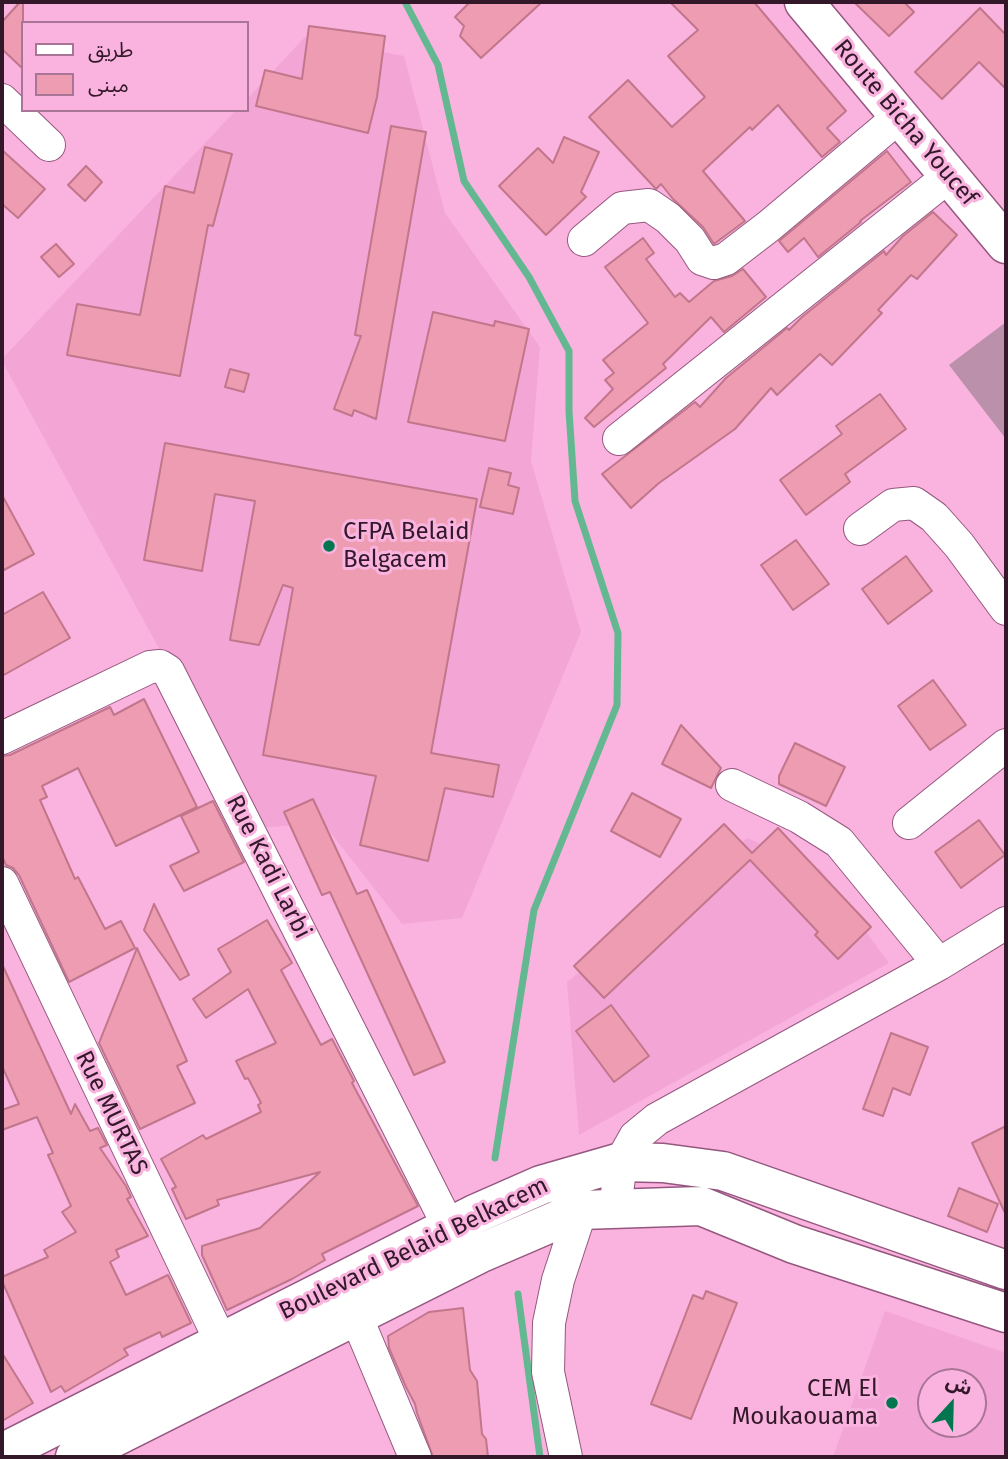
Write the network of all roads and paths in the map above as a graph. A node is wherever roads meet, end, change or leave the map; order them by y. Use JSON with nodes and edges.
{"nodes":[{"id":1,"x":804,"y":2,"type":"edge"},
{"id":2,"x":2,"y":100,"type":"edge"},
{"id":3,"x":900,"y":116,"type":"junction"},
{"id":4,"x":49,"y":145,"type":"dead end"},
{"id":5,"x":949,"y":176,"type":"junction"},
{"id":6,"x":584,"y":240,"type":"dead end"},
{"id":7,"x":1006,"y":244,"type":"edge"},
{"id":8,"x":619,"y":439,"type":"dead end"},
{"id":9,"x":860,"y":529,"type":"dead end"},
{"id":10,"x":1006,"y":609,"type":"edge"},
{"id":11,"x":2,"y":738,"type":"edge"},
{"id":12,"x":1006,"y":745,"type":"edge"},
{"id":13,"x":732,"y":785,"type":"dead end"},
{"id":14,"x":909,"y":823,"type":"dead end"},
{"id":15,"x":2,"y":883,"type":"edge"},
{"id":16,"x":1006,"y":923,"type":"edge"},
{"id":17,"x":939,"y":964,"type":"junction"},
{"id":18,"x":621,"y":1162,"type":"junction"},
{"id":19,"x":582,"y":1214,"type":"junction"},
{"id":20,"x":462,"y":1221,"type":"junction"},
{"id":21,"x":1006,"y":1270,"type":"edge"},
{"id":22,"x":1006,"y":1313,"type":"edge"},
{"id":23,"x":356,"y":1316,"type":"junction"},
{"id":24,"x":221,"y":1342,"type":"junction"},
{"id":25,"x":124,"y":1446,"type":"edge"},
{"id":26,"x":2,"y":1453,"type":"edge"},
{"id":27,"x":75,"y":1457,"type":"edge"},
{"id":28,"x":415,"y":1457,"type":"edge"},
{"id":29,"x":566,"y":1457,"type":"edge"}],
"edges":[{"from":1,"to":3,"type":"main road","name":"Route Bicha Youcef"},
{"from":2,"to":4,"type":"street"},
{"from":3,"to":5,"type":"main road","name":"Route Bicha Youcef"},
{"from":3,"to":6,"type":"street"},
{"from":5,"to":7,"type":"main road","name":"Route Bicha Youcef"},
{"from":5,"to":8,"type":"street"},
{"from":9,"to":10,"type":"street"},
{"from":11,"to":20,"type":"street","name":"Rue Kadi Larbi"},
{"from":12,"to":14,"type":"street"},
{"from":13,"to":17,"type":"street"},
{"from":15,"to":24,"type":"street","name":"Rue MURTAS"},
{"from":16,"to":17,"type":"street"},
{"from":17,"to":18,"type":"street"},
{"from":18,"to":19,"type":"street"},
{"from":18,"to":20,"type":"main road","name":"Boulevard Belaid Belkacem"},
{"from":18,"to":21,"type":"main road","name":"Boulevard Belaid Belkacem"},
{"from":19,"to":22,"type":"main road","name":"Boulevard Belaid Belkacem"},
{"from":19,"to":23,"type":"main road","name":"Boulevard Belaid Belkacem"},
{"from":19,"to":29,"type":"street"},
{"from":20,"to":24,"type":"main road","name":"Boulevard Belaid Belkacem"},
{"from":23,"to":25,"type":"main road","name":"Boulevard Belaid Belkacem"},
{"from":23,"to":28,"type":"street"},
{"from":24,"to":26,"type":"main road","name":"Boulevard Belaid Belkacem"},
{"from":25,"to":27,"type":"main road","name":"Boulevard Belaid Belkacem"}]}
